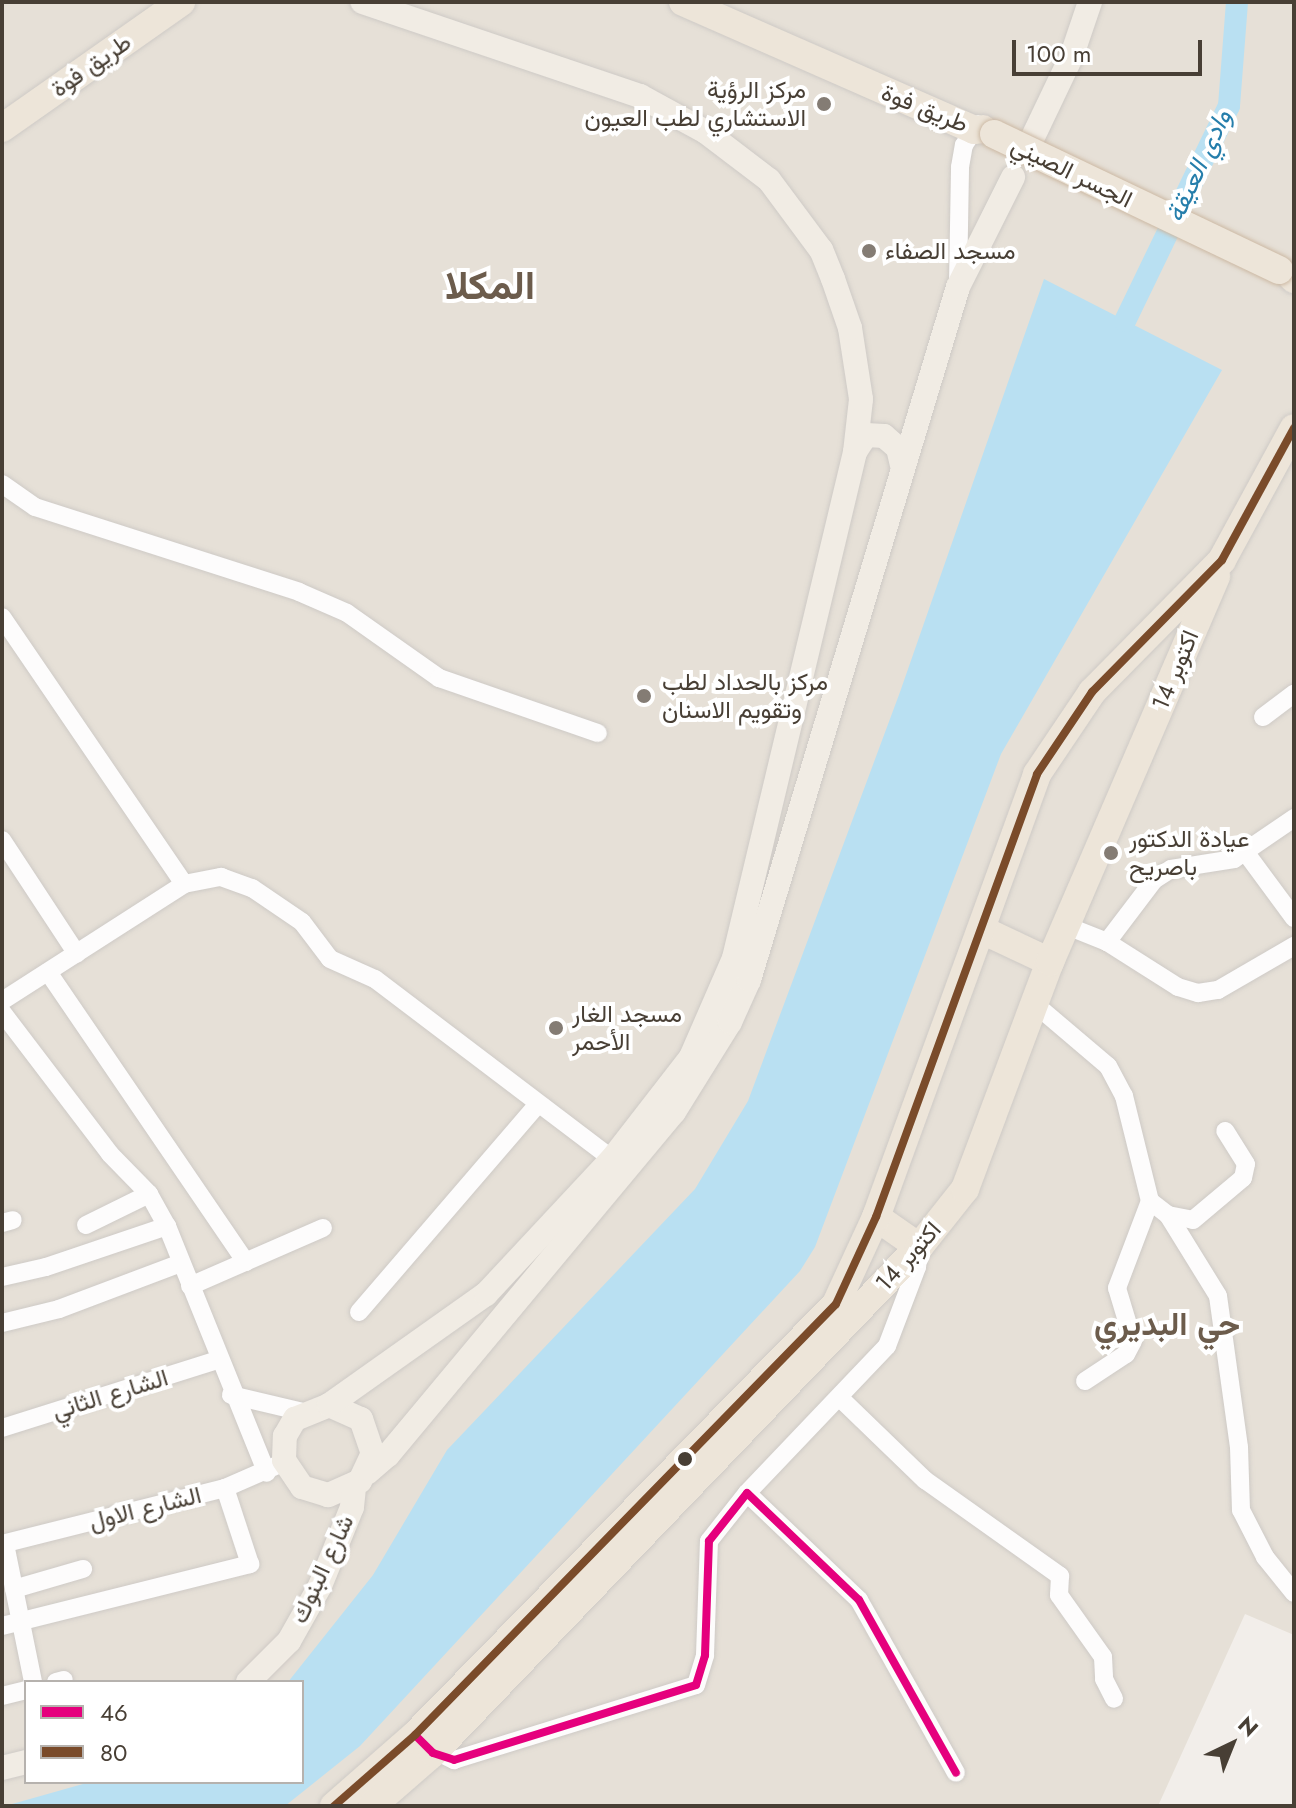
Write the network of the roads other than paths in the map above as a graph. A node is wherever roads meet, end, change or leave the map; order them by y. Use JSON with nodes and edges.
{"nodes":[{"id":1,"x":155,"y":2,"type":"edge"},
{"id":2,"x":181,"y":2,"type":"edge"},
{"id":3,"x":362,"y":2,"type":"edge"},
{"id":4,"x":683,"y":2,"type":"edge"},
{"id":5,"x":714,"y":2,"type":"edge"},
{"id":6,"x":1090,"y":2,"type":"edge"},
{"id":7,"x":2,"y":111,"type":"edge"},
{"id":8,"x":2,"y":128,"type":"edge"},
{"id":9,"x":982,"y":129,"type":"junction"},
{"id":10,"x":1032,"y":139,"type":"dead end"},
{"id":11,"x":1013,"y":177,"type":"dead end"},
{"id":12,"x":1290,"y":276,"type":"edge"},
{"id":13,"x":958,"y":287,"type":"junction"},
{"id":14,"x":861,"y":399,"type":"junction"},
{"id":15,"x":915,"y":419,"type":"junction"},
{"id":16,"x":1293,"y":431,"type":"edge"},
{"id":17,"x":855,"y":452,"type":"junction"},
{"id":18,"x":902,"y":466,"type":"junction"},
{"id":19,"x":4,"y":492,"type":"edge"},
{"id":20,"x":1222,"y":560,"type":"junction"},
{"id":21,"x":2,"y":617,"type":"edge"},
{"id":22,"x":1294,"y":694,"type":"edge"},
{"id":23,"x":1263,"y":717,"type":"dead end"},
{"id":24,"x":598,"y":733,"type":"dead end"},
{"id":25,"x":1294,"y":818,"type":"edge"},
{"id":26,"x":2,"y":840,"type":"edge"},
{"id":27,"x":1246,"y":853,"type":"junction"},
{"id":28,"x":184,"y":884,"type":"junction"},
{"id":29,"x":1294,"y":918,"type":"edge"},
{"id":30,"x":1067,"y":926,"type":"junction"},
{"id":31,"x":982,"y":930,"type":"junction"},
{"id":32,"x":1107,"y":942,"type":"junction"},
{"id":33,"x":1294,"y":946,"type":"edge"},
{"id":34,"x":77,"y":954,"type":"junction"},
{"id":35,"x":1050,"y":962,"type":"junction"},
{"id":36,"x":48,"y":972,"type":"junction"},
{"id":37,"x":3,"y":1000,"type":"edge"},
{"id":38,"x":1036,"y":1005,"type":"junction"},
{"id":39,"x":537,"y":1105,"type":"junction"},
{"id":40,"x":1225,"y":1131,"type":"dead end"},
{"id":41,"x":612,"y":1159,"type":"junction"},
{"id":42,"x":149,"y":1194,"type":"junction"},
{"id":43,"x":1150,"y":1201,"type":"junction"},
{"id":44,"x":1168,"y":1215,"type":"junction"},
{"id":45,"x":876,"y":1217,"type":"junction"},
{"id":46,"x":86,"y":1225,"type":"dead end"},
{"id":47,"x":167,"y":1226,"type":"junction"},
{"id":48,"x":323,"y":1228,"type":"dead end"},
{"id":49,"x":919,"y":1247,"type":"junction"},
{"id":50,"x":246,"y":1262,"type":"junction"},
{"id":51,"x":181,"y":1263,"type":"junction"},
{"id":52,"x":2,"y":1277,"type":"edge"},
{"id":53,"x":190,"y":1286,"type":"junction"},
{"id":54,"x":359,"y":1312,"type":"dead end"},
{"id":55,"x":2,"y":1323,"type":"edge"},
{"id":56,"x":218,"y":1360,"type":"junction"},
{"id":57,"x":1085,"y":1381,"type":"dead end"},
{"id":58,"x":231,"y":1395,"type":"junction"},
{"id":59,"x":840,"y":1398,"type":"junction"},
{"id":60,"x":329,"y":1405,"type":"junction"},
{"id":61,"x":303,"y":1412,"type":"junction"},
{"id":62,"x":2,"y":1428,"type":"edge"},
{"id":63,"x":275,"y":1466,"type":"junction"},
{"id":64,"x":360,"y":1481,"type":"junction"},
{"id":65,"x":225,"y":1488,"type":"junction"},
{"id":66,"x":747,"y":1493,"type":"junction"},
{"id":67,"x":3,"y":1544,"type":"edge"},
{"id":68,"x":83,"y":1569,"type":"dead end"},
{"id":69,"x":14,"y":1589,"type":"junction"},
{"id":70,"x":1294,"y":1593,"type":"edge"},
{"id":71,"x":21,"y":1621,"type":"junction"},
{"id":72,"x":2,"y":1626,"type":"edge"},
{"id":73,"x":33,"y":1680,"type":"edge"},
{"id":74,"x":250,"y":1680,"type":"edge"},
{"id":75,"x":24,"y":1690,"type":"edge"},
{"id":76,"x":2,"y":1696,"type":"edge"},
{"id":77,"x":1114,"y":1699,"type":"dead end"},
{"id":78,"x":424,"y":1744,"type":"junction"},
{"id":79,"x":24,"y":1762,"type":"edge"},
{"id":80,"x":2,"y":1768,"type":"edge"},
{"id":81,"x":956,"y":1773,"type":"dead end"},
{"id":82,"x":387,"y":1801,"type":"edge"},
{"id":83,"x":334,"y":1806,"type":"edge"}],
"edges":[{"from":1,"to":7,"type":"highway","name":"طريق فوة"},
{"from":2,"to":8,"type":"highway","name":"طريق فوة"},
{"from":3,"to":14,"type":"main road"},
{"from":4,"to":9,"type":"highway","name":"طريق فوة"},
{"from":5,"to":9,"type":"highway","name":"طريق فوة"},
{"from":6,"to":10,"type":"main road"},
{"from":9,"to":12,"type":"highway","name":"الجسر الصيني","bridge":true},
{"from":9,"to":13,"type":"street"},
{"from":11,"to":13,"type":"main road"},
{"from":13,"to":15,"type":"main road"},
{"from":14,"to":15,"type":"main road"},
{"from":14,"to":17,"type":"main road"},
{"from":15,"to":18,"type":"main road"},
{"from":16,"to":20,"type":"highway"},
{"from":17,"to":18,"type":"main road"},
{"from":17,"to":41,"type":"main road"},
{"from":18,"to":64,"type":"main road"},
{"from":19,"to":24,"type":"street"},
{"from":20,"to":30,"type":"highway","name":"14 اكتوبر"},
{"from":20,"to":31,"type":"highway"},
{"from":21,"to":28,"type":"street"},
{"from":22,"to":23,"type":"street"},
{"from":25,"to":27,"type":"street"},
{"from":26,"to":34,"type":"street"},
{"from":27,"to":29,"type":"street"},
{"from":27,"to":32,"type":"street"},
{"from":28,"to":34,"type":"street"},
{"from":28,"to":39,"type":"street"},
{"from":30,"to":32,"type":"street"},
{"from":30,"to":35,"type":"highway","name":"14 اكتوبر"},
{"from":31,"to":35,"type":"highway"},
{"from":31,"to":45,"type":"highway"},
{"from":32,"to":33,"type":"street"},
{"from":34,"to":36,"type":"street"},
{"from":35,"to":38,"type":"highway","name":"14 اكتوبر"},
{"from":36,"to":37,"type":"street"},
{"from":36,"to":50,"type":"street"},
{"from":37,"to":42,"type":"street"},
{"from":38,"to":43,"type":"street"},
{"from":38,"to":49,"type":"highway","name":"14 اكتوبر"},
{"from":39,"to":41,"type":"street"},
{"from":39,"to":54,"type":"street"},
{"from":40,"to":44,"type":"street"},
{"from":41,"to":60,"type":"main road"},
{"from":42,"to":46,"type":"street"},
{"from":42,"to":47,"type":"street"},
{"from":43,"to":44,"type":"street"},
{"from":43,"to":57,"type":"street"},
{"from":44,"to":70,"type":"street"},
{"from":45,"to":49,"type":"highway"},
{"from":45,"to":78,"type":"highway"},
{"from":47,"to":51,"type":"street"},
{"from":47,"to":52,"type":"street"},
{"from":48,"to":50,"type":"street"},
{"from":49,"to":59,"type":"street"},
{"from":49,"to":78,"type":"highway","name":"14 اكتوبر"},
{"from":50,"to":53,"type":"street"},
{"from":51,"to":53,"type":"street"},
{"from":51,"to":55,"type":"street"},
{"from":53,"to":56,"type":"street"},
{"from":56,"to":58,"type":"street"},
{"from":56,"to":62,"type":"street","name":"الشارع الثاني"},
{"from":58,"to":61,"type":"street"},
{"from":58,"to":63,"type":"street"},
{"from":59,"to":66,"type":"street"},
{"from":59,"to":77,"type":"street"},
{"from":60,"to":61,"type":"main road"},
{"from":60,"to":64,"type":"main road"},
{"from":61,"to":63,"type":"main road"},
{"from":63,"to":64,"type":"main road"},
{"from":63,"to":65,"type":"street","name":"الشارع الاول"},
{"from":64,"to":74,"type":"main road","name":"شارع البنوك"},
{"from":65,"to":67,"type":"street","name":"الشارع الاول"},
{"from":65,"to":71,"type":"street"},
{"from":66,"to":78,"type":"street"},
{"from":66,"to":81,"type":"street"},
{"from":67,"to":69,"type":"street"},
{"from":68,"to":69,"type":"street"},
{"from":69,"to":71,"type":"street"},
{"from":71,"to":72,"type":"street"},
{"from":71,"to":73,"type":"street"},
{"from":75,"to":76,"type":"street"},
{"from":78,"to":82,"type":"highway","name":"14 اكتوبر"},
{"from":78,"to":83,"type":"highway"},
{"from":79,"to":80,"type":"main road"}]}
